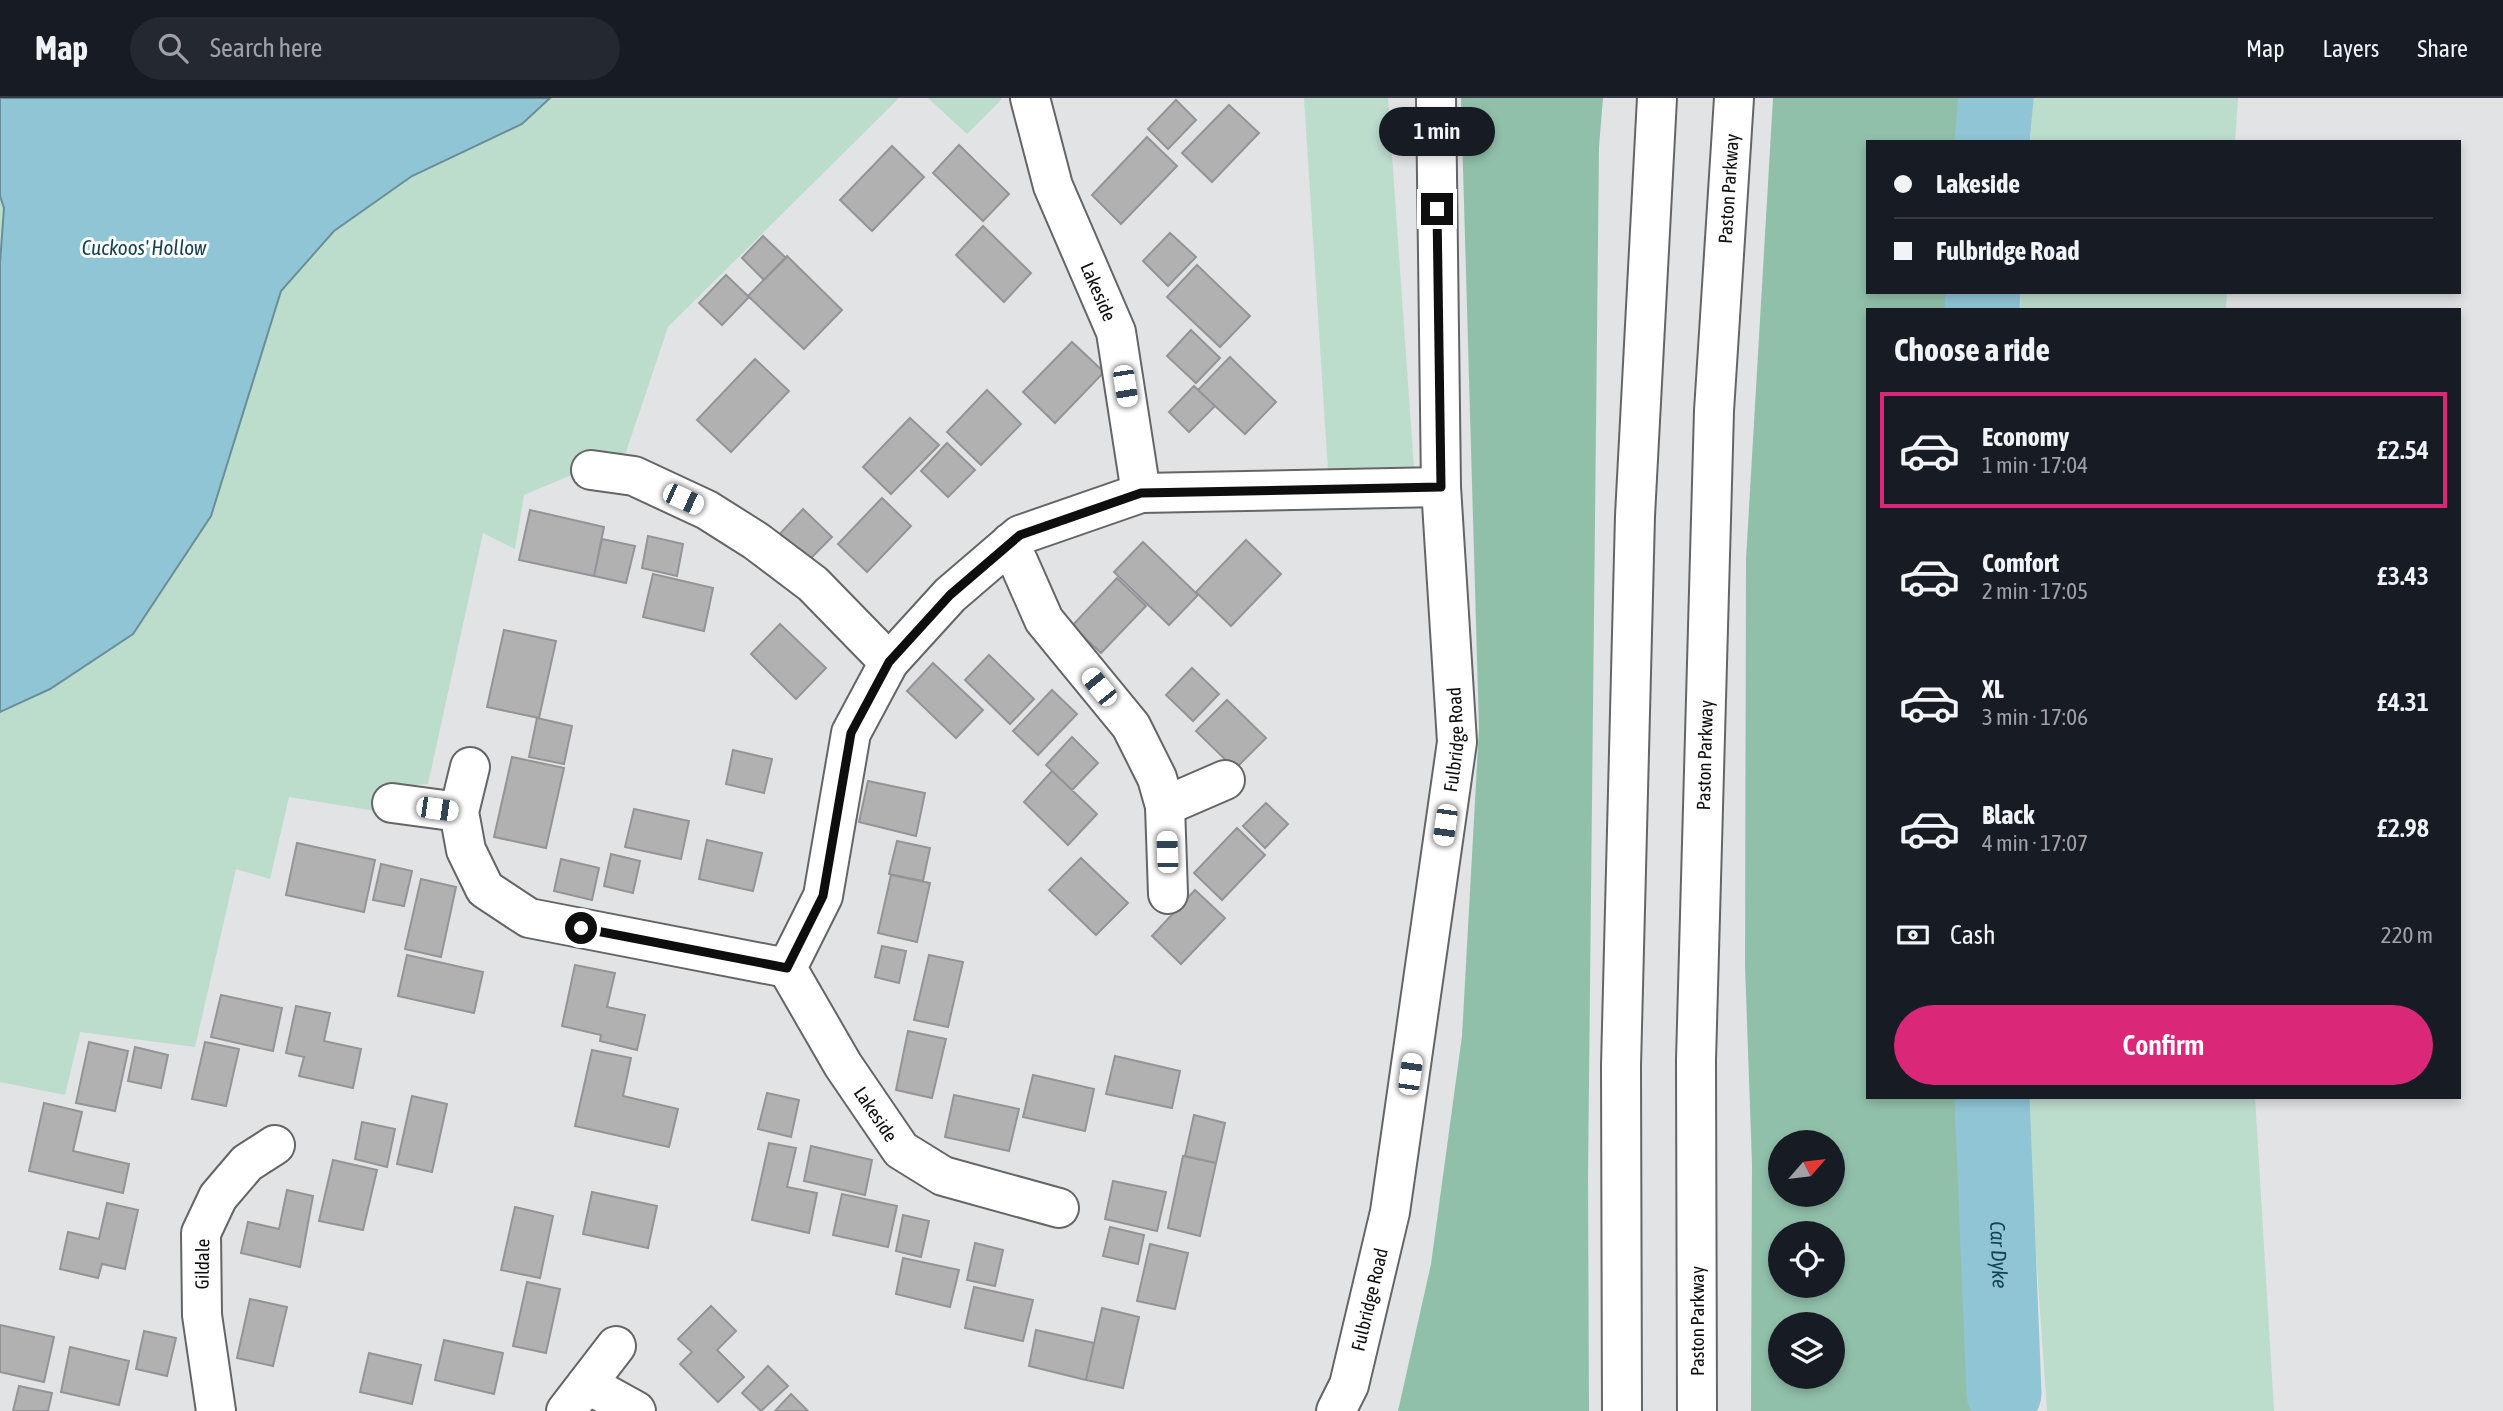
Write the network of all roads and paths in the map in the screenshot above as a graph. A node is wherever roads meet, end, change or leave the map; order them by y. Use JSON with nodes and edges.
{"nodes":[{"id":1,"x":1030,"y":98,"type":"edge"},
{"id":2,"x":1436,"y":98,"type":"edge"},
{"id":3,"x":1657,"y":98,"type":"edge"},
{"id":4,"x":1734,"y":98,"type":"edge"},
{"id":5,"x":591,"y":470,"type":"dead end"},
{"id":6,"x":1441,"y":487,"type":"junction"},
{"id":7,"x":1141,"y":493,"type":"junction"},
{"id":8,"x":1010,"y":543,"type":"junction"},
{"id":9,"x":889,"y":662,"type":"junction"},
{"id":10,"x":470,"y":767,"type":"dead end"},
{"id":11,"x":1225,"y":780,"type":"dead end"},
{"id":12,"x":392,"y":803,"type":"dead end"},
{"id":13,"x":1165,"y":806,"type":"junction"},
{"id":14,"x":460,"y":812,"type":"junction"},
{"id":15,"x":1168,"y":894,"type":"dead end"},
{"id":16,"x":787,"y":968,"type":"junction"},
{"id":17,"x":275,"y":1145,"type":"dead end"},
{"id":18,"x":1059,"y":1208,"type":"dead end"},
{"id":19,"x":616,"y":1346,"type":"dead end"},
{"id":20,"x":577,"y":1398,"type":"edge"},
{"id":21,"x":216,"y":1411,"type":"edge"},
{"id":22,"x":636,"y":1411,"type":"edge"},
{"id":23,"x":1336,"y":1411,"type":"edge"},
{"id":24,"x":1622,"y":1411,"type":"edge"},
{"id":25,"x":1697,"y":1411,"type":"edge"}],
"edges":[{"from":1,"to":7,"type":"main road","name":"Lakeside"},
{"from":2,"to":6,"type":"main road","name":"Fulbridge Road"},
{"from":3,"to":24,"type":"main road"},
{"from":4,"to":25,"type":"main road","name":"Paston Parkway"},
{"from":5,"to":9,"type":"main road"},
{"from":6,"to":7,"type":"main road"},
{"from":6,"to":23,"type":"main road","name":"Fulbridge Road"},
{"from":7,"to":8,"type":"main road"},
{"from":8,"to":9,"type":"main road"},
{"from":8,"to":13,"type":"main road"},
{"from":9,"to":16,"type":"main road"},
{"from":10,"to":14,"type":"main road"},
{"from":11,"to":13,"type":"main road"},
{"from":12,"to":14,"type":"main road"},
{"from":13,"to":15,"type":"main road"},
{"from":14,"to":16,"type":"main road"},
{"from":16,"to":18,"type":"main road","name":"Lakeside"},
{"from":17,"to":21,"type":"main road","name":"Gildale"},
{"from":19,"to":20,"type":"main road"},
{"from":20,"to":22,"type":"main road"}]}
